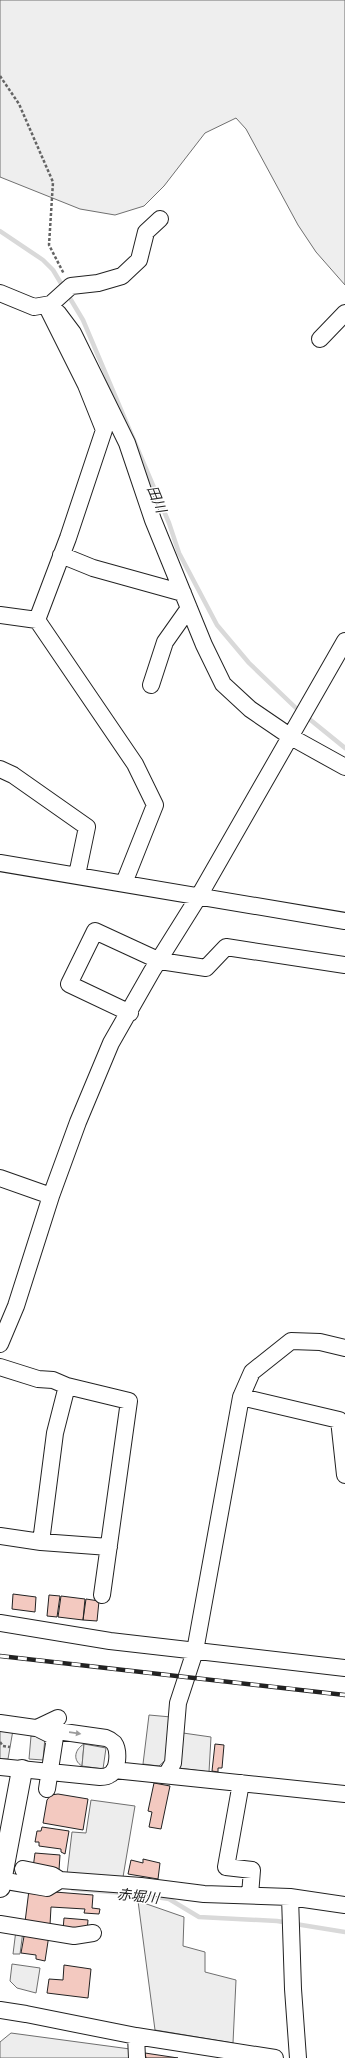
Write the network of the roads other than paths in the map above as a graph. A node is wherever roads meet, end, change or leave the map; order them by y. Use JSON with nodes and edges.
{"nodes":[{"id":1,"x":160,"y":219,"type":"dead end"},
{"id":2,"x":0,"y":293,"type":"edge"},
{"id":3,"x":49,"y":304,"type":"junction"},
{"id":4,"x":345,"y":313,"type":"edge"},
{"id":5,"x":320,"y":339,"type":"dead end"},
{"id":6,"x":61,"y":555,"type":"junction"},
{"id":7,"x":183,"y":593,"type":"junction"},
{"id":8,"x":189,"y":608,"type":"junction"},
{"id":9,"x":0,"y":615,"type":"edge"},
{"id":10,"x":37,"y":620,"type":"junction"},
{"id":11,"x":345,"y":641,"type":"edge"},
{"id":12,"x":151,"y":685,"type":"dead end"},
{"id":13,"x":291,"y":737,"type":"junction"},
{"id":14,"x":345,"y":767,"type":"edge"},
{"id":15,"x":0,"y":769,"type":"edge"},
{"id":16,"x":0,"y":863,"type":"edge"},
{"id":17,"x":77,"y":875,"type":"junction"},
{"id":18,"x":124,"y":883,"type":"junction"},
{"id":19,"x":199,"y":896,"type":"junction"},
{"id":20,"x":345,"y":921,"type":"edge"},
{"id":21,"x":160,"y":961,"type":"junction"},
{"id":22,"x":345,"y":965,"type":"edge"},
{"id":23,"x":130,"y":1013,"type":"junction"},
{"id":24,"x":0,"y":1178,"type":"edge"},
{"id":25,"x":52,"y":1196,"type":"junction"},
{"id":26,"x":0,"y":1344,"type":"edge"},
{"id":27,"x":345,"y":1348,"type":"edge"},
{"id":28,"x":0,"y":1367,"type":"edge"},
{"id":29,"x":67,"y":1386,"type":"junction"},
{"id":30,"x":241,"y":1397,"type":"junction"},
{"id":31,"x":345,"y":1474,"type":"edge"},
{"id":32,"x":0,"y":1536,"type":"edge"},
{"id":33,"x":42,"y":1542,"type":"junction"},
{"id":34,"x":108,"y":1547,"type":"junction"},
{"id":35,"x":102,"y":1595,"type":"dead end"},
{"id":36,"x":0,"y":1623,"type":"edge"},
{"id":37,"x":195,"y":1650,"type":"junction"},
{"id":38,"x":345,"y":1668,"type":"edge"},
{"id":39,"x":58,"y":1718,"type":"dead end"},
{"id":40,"x":37,"y":1728,"type":"junction"},
{"id":41,"x":6,"y":1736,"type":"edge"},
{"id":42,"x":55,"y":1737,"type":"junction"},
{"id":43,"x":0,"y":1767,"type":"edge"},
{"id":44,"x":22,"y":1770,"type":"junction"},
{"id":45,"x":114,"y":1770,"type":"junction"},
{"id":46,"x":50,"y":1773,"type":"junction"},
{"id":47,"x":166,"y":1775,"type":"junction"},
{"id":48,"x":241,"y":1783,"type":"junction"},
{"id":49,"x":47,"y":1789,"type":"dead end"},
{"id":50,"x":345,"y":1794,"type":"edge"},
{"id":51,"x":6,"y":1825,"type":"edge"},
{"id":52,"x":5,"y":1876,"type":"edge"},
{"id":53,"x":55,"y":1883,"type":"junction"},
{"id":54,"x":250,"y":1895,"type":"junction"},
{"id":55,"x":290,"y":1897,"type":"junction"},
{"id":56,"x":345,"y":1905,"type":"edge"},
{"id":57,"x":0,"y":1924,"type":"edge"},
{"id":58,"x":93,"y":1933,"type":"dead end"},
{"id":59,"x":0,"y":2010,"type":"edge"},
{"id":60,"x":136,"y":2036,"type":"junction"},
{"id":61,"x":137,"y":2058,"type":"edge"},
{"id":62,"x":275,"y":2058,"type":"edge"},
{"id":63,"x":298,"y":2058,"type":"edge"}],
"edges":[{"from":1,"to":3,"type":"street"},
{"from":2,"to":3,"type":"street"},
{"from":3,"to":6,"type":"street"},
{"from":3,"to":7,"type":"street"},
{"from":4,"to":5,"type":"street"},
{"from":6,"to":7,"type":"street"},
{"from":6,"to":10,"type":"street"},
{"from":7,"to":8,"type":"street"},
{"from":8,"to":12,"type":"street"},
{"from":8,"to":13,"type":"street"},
{"from":9,"to":10,"type":"street"},
{"from":10,"to":18,"type":"street"},
{"from":11,"to":13,"type":"street"},
{"from":13,"to":14,"type":"street"},
{"from":13,"to":19,"type":"street"},
{"from":15,"to":17,"type":"street"},
{"from":16,"to":17,"type":"street"},
{"from":17,"to":18,"type":"street"},
{"from":18,"to":19,"type":"street"},
{"from":19,"to":20,"type":"street"},
{"from":19,"to":21,"type":"street"},
{"from":21,"to":22,"type":"street"},
{"from":21,"to":23,"type":"street"},
{"from":21,"to":23,"type":"street"},
{"from":23,"to":25,"type":"street"},
{"from":24,"to":25,"type":"street"},
{"from":25,"to":26,"type":"street"},
{"from":27,"to":30,"type":"street"},
{"from":28,"to":29,"type":"street"},
{"from":29,"to":33,"type":"street"},
{"from":29,"to":34,"type":"street"},
{"from":30,"to":31,"type":"street"},
{"from":30,"to":37,"type":"street"},
{"from":32,"to":33,"type":"street"},
{"from":33,"to":34,"type":"street"},
{"from":34,"to":35,"type":"street"},
{"from":36,"to":37,"type":"street"},
{"from":37,"to":38,"type":"street"},
{"from":37,"to":47,"type":"street"},
{"from":39,"to":40,"type":"street"},
{"from":40,"to":41,"type":"street"},
{"from":40,"to":42,"type":"street"},
{"from":40,"to":45,"type":"street","one_way":true},
{"from":41,"to":42,"type":"street"},
{"from":42,"to":46,"type":"street"},
{"from":43,"to":44,"type":"street"},
{"from":44,"to":46,"type":"street"},
{"from":44,"to":51,"type":"main road"},
{"from":45,"to":46,"type":"street"},
{"from":45,"to":47,"type":"street"},
{"from":46,"to":49,"type":"street"},
{"from":47,"to":48,"type":"street"},
{"from":48,"to":50,"type":"street"},
{"from":48,"to":54,"type":"street"},
{"from":51,"to":52,"type":"main road"},
{"from":52,"to":53,"type":"street"},
{"from":52,"to":53,"type":"street"},
{"from":53,"to":54,"type":"street"},
{"from":54,"to":55,"type":"street"},
{"from":55,"to":56,"type":"street"},
{"from":55,"to":63,"type":"street"},
{"from":57,"to":58,"type":"street"},
{"from":59,"to":60,"type":"street"},
{"from":60,"to":61,"type":"street"},
{"from":60,"to":62,"type":"street"}]}
